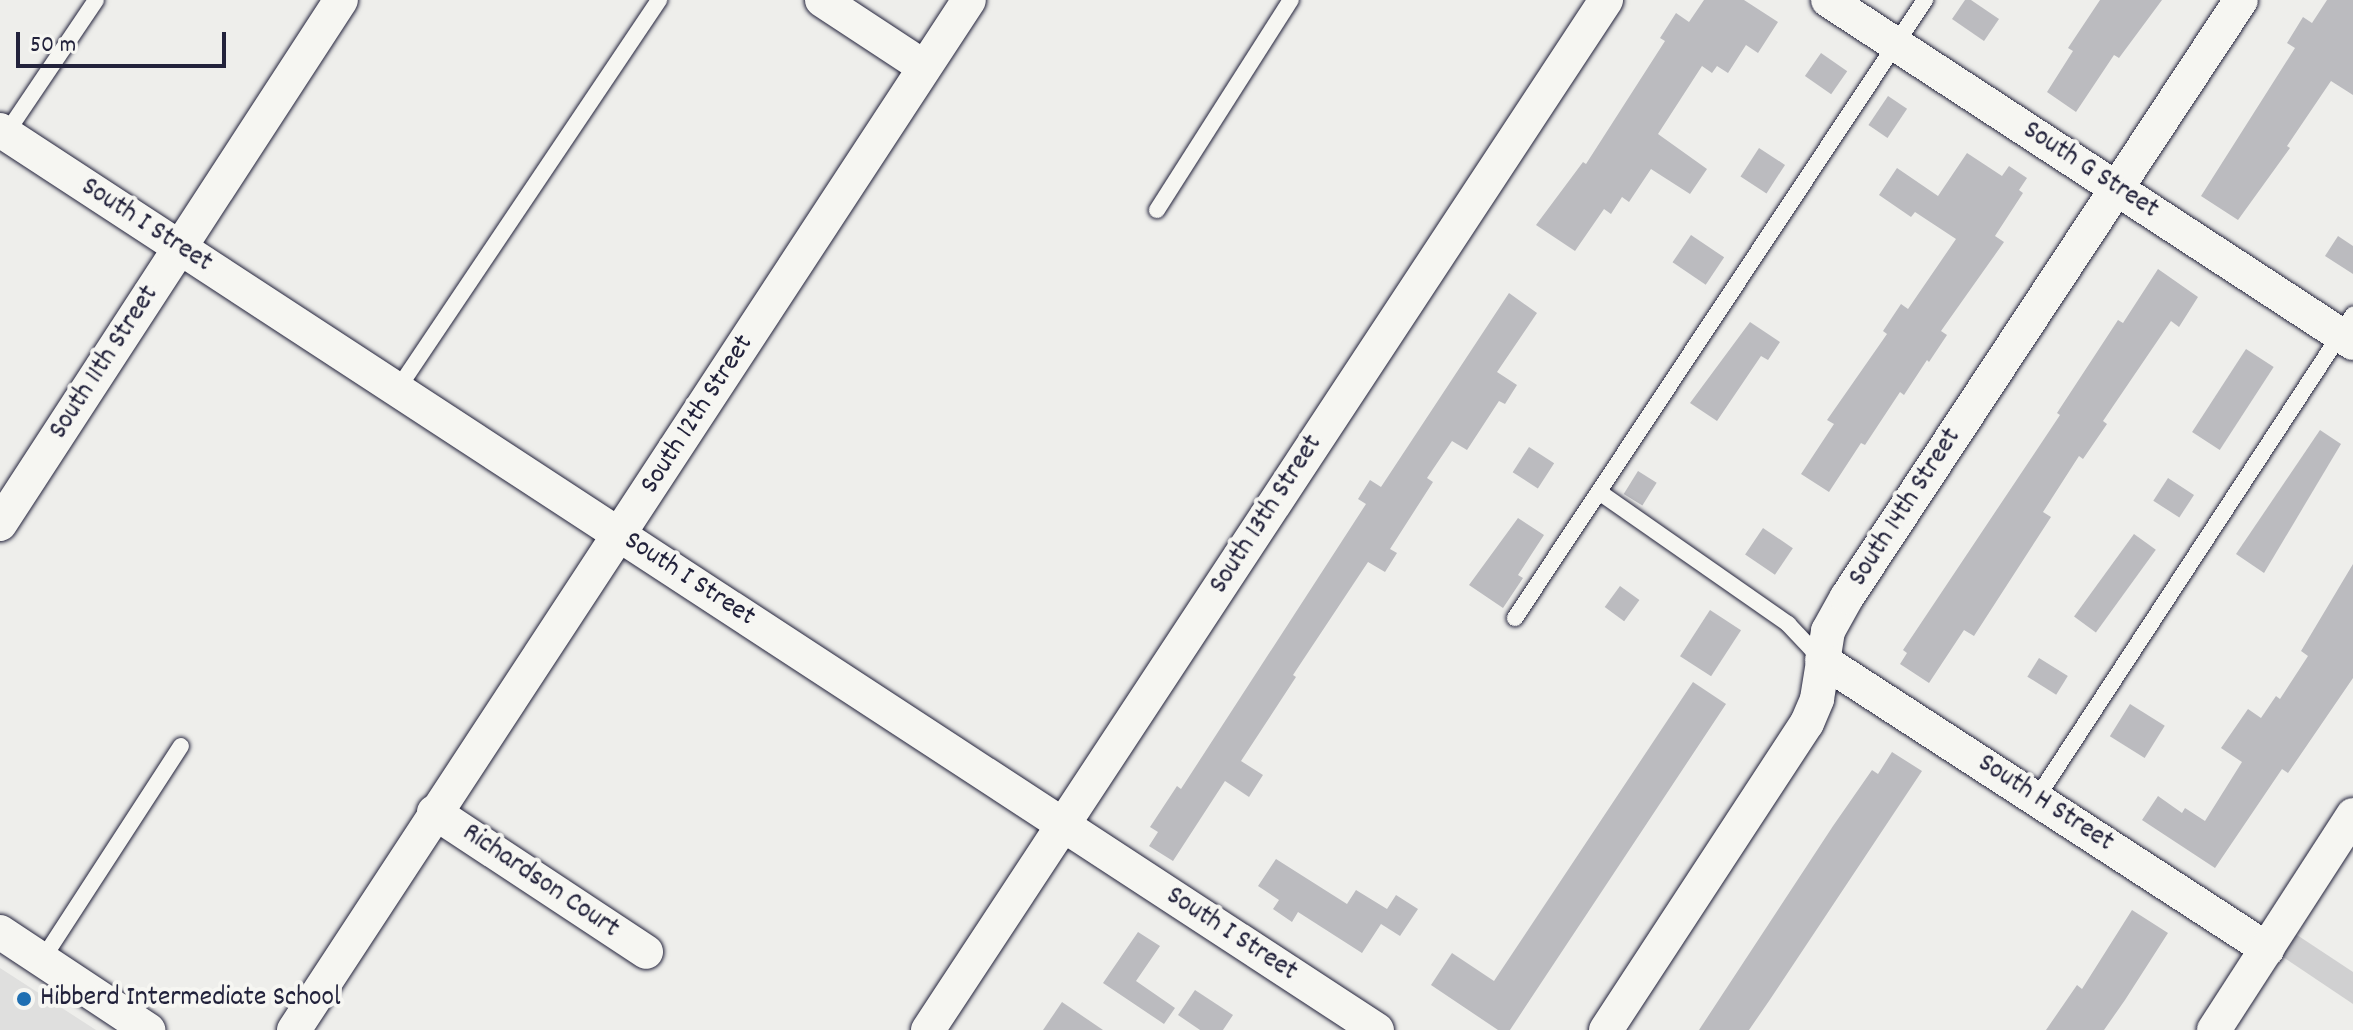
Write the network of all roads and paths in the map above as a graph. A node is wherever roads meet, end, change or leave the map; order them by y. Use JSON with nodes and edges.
{"nodes":[{"id":1,"x":96,"y":0,"type":"edge"},
{"id":2,"x":341,"y":0,"type":"edge"},
{"id":3,"x":659,"y":0,"type":"edge"},
{"id":4,"x":822,"y":0,"type":"edge"},
{"id":5,"x":969,"y":0,"type":"edge"},
{"id":6,"x":1291,"y":0,"type":"edge"},
{"id":7,"x":1606,"y":0,"type":"edge"},
{"id":8,"x":1828,"y":0,"type":"edge"},
{"id":9,"x":1925,"y":0,"type":"edge"},
{"id":10,"x":2241,"y":0,"type":"edge"},
{"id":11,"x":1896,"y":45,"type":"junction"},
{"id":12,"x":924,"y":67,"type":"junction"},
{"id":13,"x":2,"y":136,"type":"edge"},
{"id":14,"x":2117,"y":189,"type":"junction"},
{"id":15,"x":1157,"y":210,"type":"dead end"},
{"id":16,"x":181,"y":248,"type":"junction"},
{"id":17,"x":2349,"y":331,"type":"edge"},
{"id":18,"x":397,"y":390,"type":"junction"},
{"id":19,"x":1599,"y":492,"type":"junction"},
{"id":20,"x":0,"y":524,"type":"edge"},
{"id":21,"x":620,"y":535,"type":"junction"},
{"id":22,"x":1515,"y":618,"type":"dead end"},
{"id":23,"x":1822,"y":660,"type":"junction"},
{"id":24,"x":181,"y":746,"type":"dead end"},
{"id":25,"x":2036,"y":799,"type":"junction"},
{"id":26,"x":434,"y":812,"type":"junction"},
{"id":27,"x":2353,"y":815,"type":"edge"},
{"id":28,"x":1063,"y":824,"type":"junction"},
{"id":29,"x":0,"y":932,"type":"edge"},
{"id":30,"x":2267,"y":949,"type":"junction"},
{"id":31,"x":646,"y":952,"type":"dead end"},
{"id":32,"x":42,"y":960,"type":"junction"},
{"id":33,"x":148,"y":1030,"type":"edge"},
{"id":34,"x":294,"y":1030,"type":"edge"},
{"id":35,"x":928,"y":1030,"type":"edge"},
{"id":36,"x":1377,"y":1030,"type":"edge"},
{"id":37,"x":1606,"y":1030,"type":"edge"},
{"id":38,"x":2214,"y":1030,"type":"edge"}],
"edges":[{"from":1,"to":13,"type":"lane"},
{"from":2,"to":16,"type":"street","name":"South 11th Street"},
{"from":3,"to":18,"type":"lane"},
{"from":4,"to":12,"type":"street"},
{"from":5,"to":12,"type":"street","name":"South 12th Street"},
{"from":6,"to":15,"type":"lane"},
{"from":7,"to":28,"type":"street","name":"South 13th Street"},
{"from":8,"to":11,"type":"street","name":"South G Street"},
{"from":9,"to":11,"type":"lane"},
{"from":10,"to":14,"type":"street","name":"South 14th Street"},
{"from":11,"to":14,"type":"street","name":"South G Street"},
{"from":11,"to":19,"type":"lane"},
{"from":12,"to":21,"type":"street","name":"South 12th Street"},
{"from":13,"to":16,"type":"street","name":"South I Street"},
{"from":14,"to":17,"type":"street","name":"South G Street"},
{"from":14,"to":23,"type":"street","name":"South 14th Street"},
{"from":16,"to":18,"type":"street","name":"South I Street"},
{"from":16,"to":20,"type":"street","name":"South 11th Street"},
{"from":17,"to":25,"type":"lane"},
{"from":18,"to":21,"type":"street","name":"South I Street"},
{"from":19,"to":22,"type":"lane"},
{"from":19,"to":23,"type":"lane"},
{"from":21,"to":26,"type":"street","name":"South 12th Street"},
{"from":21,"to":28,"type":"street","name":"South I Street"},
{"from":23,"to":25,"type":"street","name":"South H Street"},
{"from":23,"to":37,"type":"street","name":"South 14th Street"},
{"from":24,"to":32,"type":"lane"},
{"from":25,"to":30,"type":"street","name":"South H Street"},
{"from":26,"to":31,"type":"street","name":"Richardson Court"},
{"from":26,"to":34,"type":"street","name":"South 12th Street"},
{"from":27,"to":30,"type":"street"},
{"from":28,"to":35,"type":"street","name":"South 13th Street"},
{"from":28,"to":36,"type":"street","name":"South I Street"},
{"from":29,"to":32,"type":"street"},
{"from":30,"to":38,"type":"street"},
{"from":32,"to":33,"type":"street"}]}
